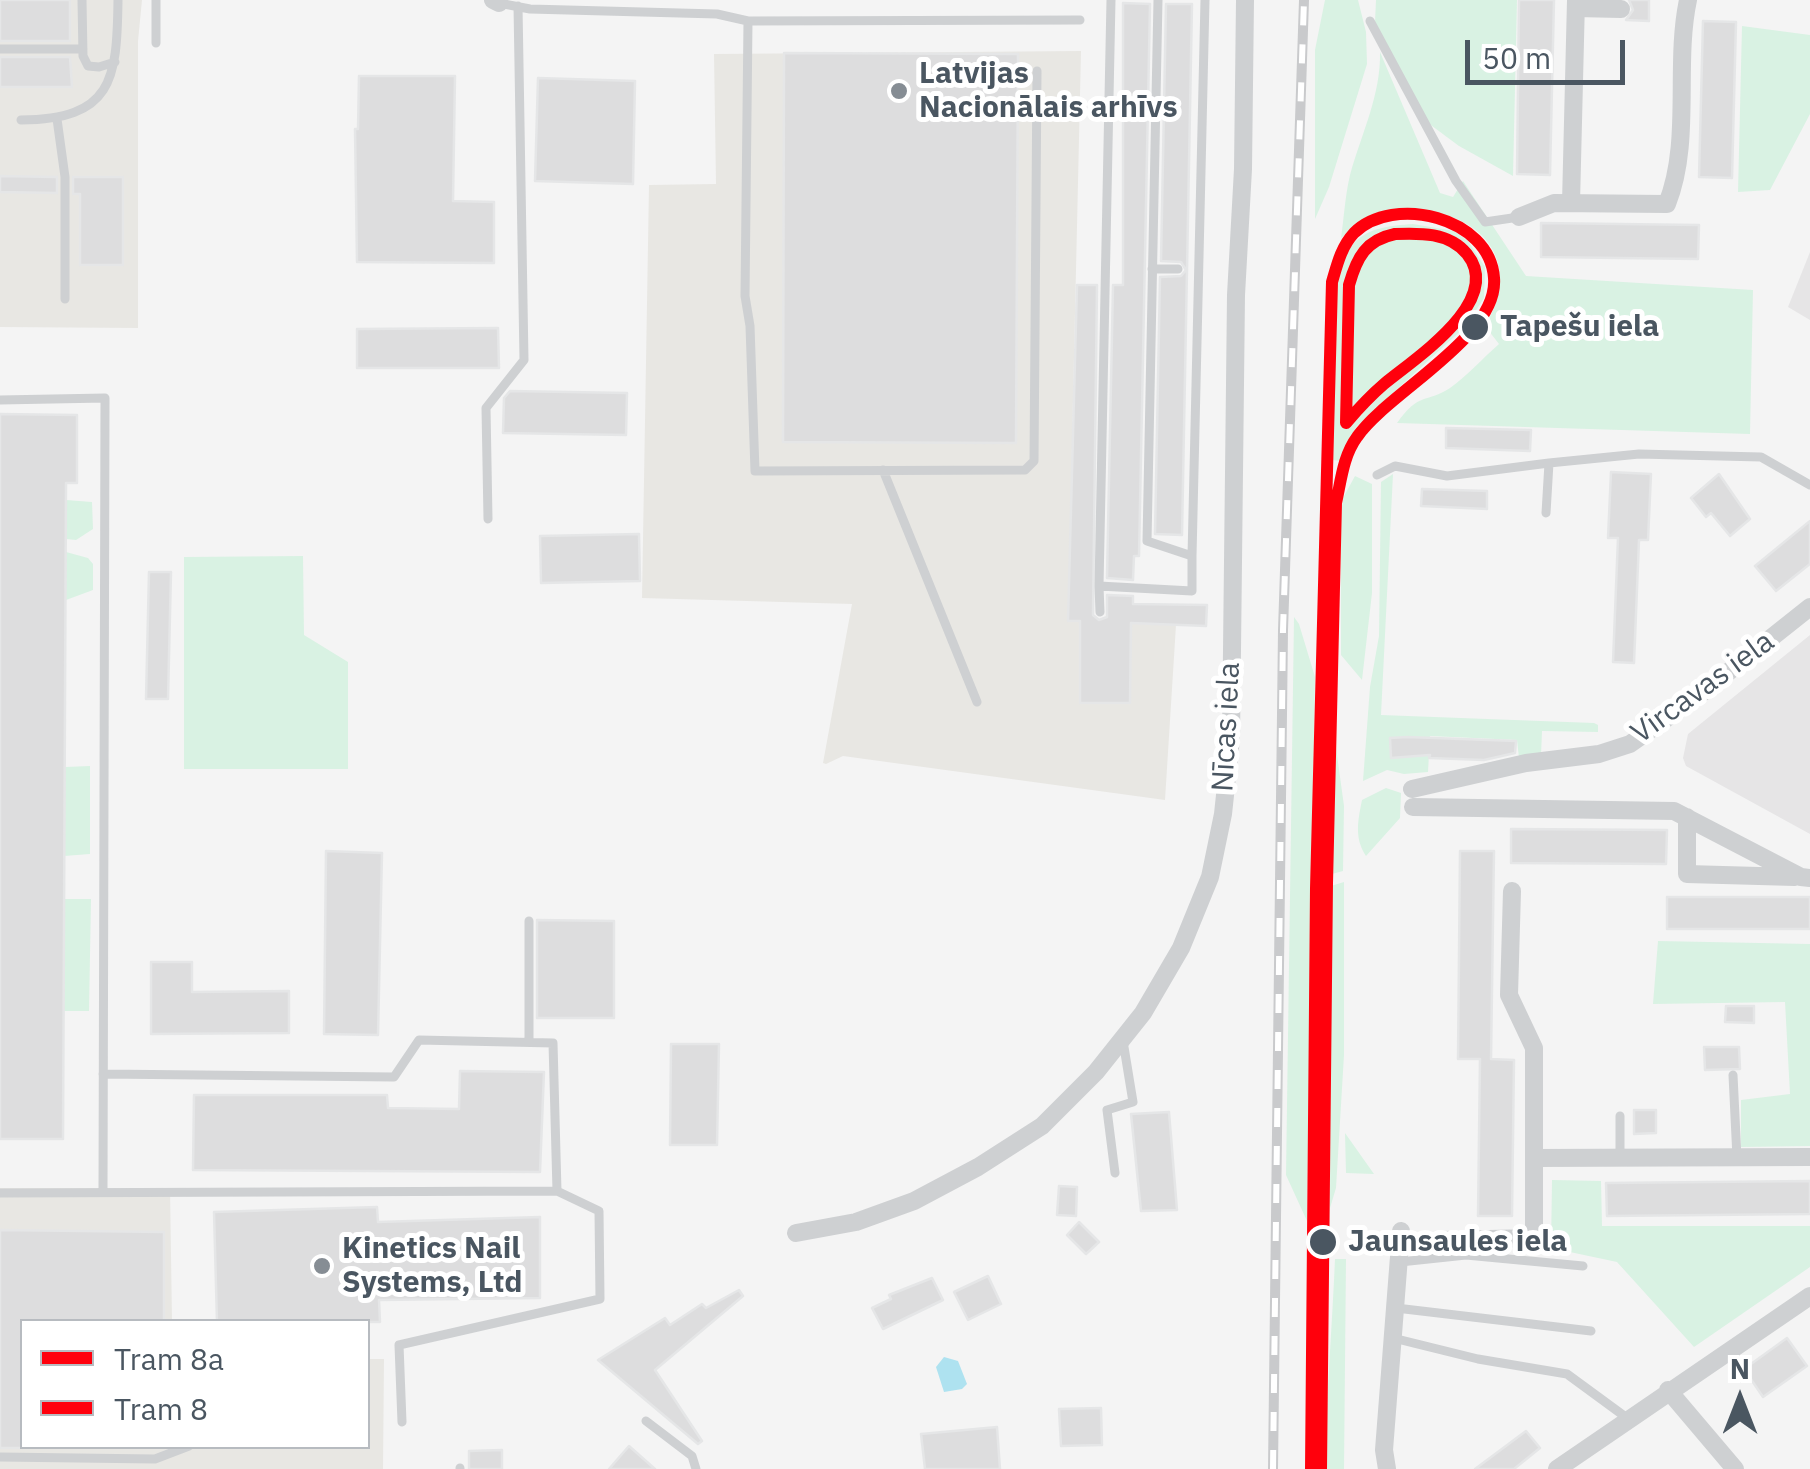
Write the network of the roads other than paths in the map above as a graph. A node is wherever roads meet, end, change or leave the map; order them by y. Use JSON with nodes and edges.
{"nodes":[{"id":1,"x":82,"y":0,"type":"edge"},
{"id":2,"x":118,"y":0,"type":"edge"},
{"id":3,"x":156,"y":0,"type":"edge"},
{"id":4,"x":1111,"y":0,"type":"edge"},
{"id":5,"x":1158,"y":0,"type":"edge"},
{"id":6,"x":1205,"y":0,"type":"edge"},
{"id":7,"x":1245,"y":0,"type":"edge"},
{"id":8,"x":1688,"y":0,"type":"edge"},
{"id":9,"x":502,"y":2,"type":"edge"},
{"id":10,"x":1576,"y":4,"type":"edge"},
{"id":11,"x":1621,"y":10,"type":"dead end"},
{"id":12,"x":748,"y":20,"type":"junction"},
{"id":13,"x":1080,"y":20,"type":"dead end"},
{"id":14,"x":1370,"y":21,"type":"dead end"},
{"id":15,"x":156,"y":43,"type":"dead end"},
{"id":16,"x":1,"y":49,"type":"edge"},
{"id":17,"x":83,"y":49,"type":"junction"},
{"id":18,"x":115,"y":62,"type":"junction"},
{"id":19,"x":1037,"y":71,"type":"dead end"},
{"id":20,"x":57,"y":119,"type":"junction"},
{"id":21,"x":21,"y":120,"type":"dead end"},
{"id":22,"x":1571,"y":202,"type":"junction"},
{"id":23,"x":1519,"y":216,"type":"joint"},
{"id":24,"x":1152,"y":268,"type":"junction"},
{"id":25,"x":1178,"y":269,"type":"dead end"},
{"id":26,"x":65,"y":300,"type":"dead end"},
{"id":27,"x":0,"y":400,"type":"edge"},
{"id":28,"x":1549,"y":463,"type":"junction"},
{"id":29,"x":883,"y":470,"type":"junction"},
{"id":30,"x":1377,"y":475,"type":"dead end"},
{"id":31,"x":1810,"y":484,"type":"edge"},
{"id":32,"x":1546,"y":513,"type":"dead end"},
{"id":33,"x":488,"y":519,"type":"dead end"},
{"id":34,"x":1192,"y":556,"type":"junction"},
{"id":35,"x":1099,"y":586,"type":"junction"},
{"id":36,"x":1810,"y":607,"type":"edge"},
{"id":37,"x":1100,"y":612,"type":"dead end"},
{"id":38,"x":977,"y":702,"type":"dead end"},
{"id":39,"x":1687,"y":817,"type":"junction"},
{"id":40,"x":1806,"y":878,"type":"edge"},
{"id":41,"x":1512,"y":891,"type":"dead end"},
{"id":42,"x":529,"y":922,"type":"dead end"},
{"id":43,"x":1123,"y":1040,"type":"junction"},
{"id":44,"x":528,"y":1042,"type":"junction"},
{"id":45,"x":103,"y":1074,"type":"junction"},
{"id":46,"x":1732,"y":1075,"type":"dead end"},
{"id":47,"x":1620,"y":1116,"type":"dead end"},
{"id":48,"x":1810,"y":1157,"type":"edge"},
{"id":49,"x":1534,"y":1158,"type":"junction"},
{"id":50,"x":1620,"y":1158,"type":"junction"},
{"id":51,"x":1737,"y":1158,"type":"junction"},
{"id":52,"x":1115,"y":1173,"type":"dead end"},
{"id":53,"x":557,"y":1190,"type":"junction"},
{"id":54,"x":103,"y":1192,"type":"junction"},
{"id":55,"x":0,"y":1193,"type":"edge"},
{"id":56,"x":796,"y":1233,"type":"dead end"},
{"id":57,"x":1442,"y":1240,"type":"joint"},
{"id":58,"x":1400,"y":1248,"type":"junction"},
{"id":59,"x":1582,"y":1266,"type":"dead end"},
{"id":60,"x":1810,"y":1296,"type":"edge"},
{"id":61,"x":1396,"y":1308,"type":"junction"},
{"id":62,"x":1591,"y":1331,"type":"dead end"},
{"id":63,"x":1393,"y":1338,"type":"junction"},
{"id":64,"x":1668,"y":1390,"type":"junction"},
{"id":65,"x":1628,"y":1418,"type":"junction"},
{"id":66,"x":646,"y":1421,"type":"dead end"},
{"id":67,"x":402,"y":1422,"type":"dead end"},
{"id":68,"x":181,"y":1449,"type":"edge"},
{"id":69,"x":0,"y":1457,"type":"edge"},
{"id":70,"x":696,"y":1469,"type":"edge"},
{"id":71,"x":1387,"y":1469,"type":"edge"},
{"id":72,"x":1557,"y":1469,"type":"edge"},
{"id":73,"x":1735,"y":1469,"type":"edge"}],
"edges":[{"from":1,"to":17,"type":"lane"},
{"from":2,"to":18,"type":"lane"},
{"from":3,"to":15,"type":"lane"},
{"from":4,"to":35,"type":"lane"},
{"from":5,"to":24,"type":"lane"},
{"from":6,"to":34,"type":"lane"},
{"from":7,"to":43,"type":"street","name":"Nīcas iela"},
{"from":8,"to":22,"type":"street"},
{"from":9,"to":12,"type":"lane"},
{"from":9,"to":33,"type":"lane"},
{"from":10,"to":11,"type":"street"},
{"from":10,"to":22,"type":"street"},
{"from":12,"to":13,"type":"lane"},
{"from":12,"to":29,"type":"lane"},
{"from":14,"to":23,"type":"lane"},
{"from":16,"to":17,"type":"lane"},
{"from":17,"to":18,"type":"lane"},
{"from":18,"to":20,"type":"lane"},
{"from":19,"to":29,"type":"lane"},
{"from":20,"to":21,"type":"lane"},
{"from":20,"to":26,"type":"lane"},
{"from":22,"to":23,"type":"street"},
{"from":24,"to":25,"type":"lane"},
{"from":24,"to":34,"type":"lane"},
{"from":27,"to":45,"type":"lane"},
{"from":28,"to":30,"type":"lane"},
{"from":28,"to":31,"type":"lane"},
{"from":28,"to":32,"type":"lane"},
{"from":29,"to":38,"type":"lane"},
{"from":34,"to":35,"type":"lane"},
{"from":35,"to":37,"type":"lane"},
{"from":36,"to":39,"type":"street","name":"Vircavas iela"},
{"from":39,"to":40,"type":"street","name":"Vircavas iela"},
{"from":39,"to":40,"type":"street"},
{"from":41,"to":49,"type":"street"},
{"from":42,"to":44,"type":"lane"},
{"from":43,"to":52,"type":"lane"},
{"from":43,"to":56,"type":"street","name":"Nīcas iela"},
{"from":44,"to":45,"type":"lane"},
{"from":44,"to":53,"type":"lane"},
{"from":45,"to":54,"type":"lane"},
{"from":46,"to":51,"type":"lane"},
{"from":47,"to":50,"type":"lane"},
{"from":48,"to":51,"type":"street"},
{"from":49,"to":50,"type":"street"},
{"from":49,"to":57,"type":"street"},
{"from":50,"to":51,"type":"street"},
{"from":53,"to":54,"type":"lane"},
{"from":53,"to":67,"type":"lane"},
{"from":54,"to":55,"type":"lane"},
{"from":57,"to":58,"type":"lane"},
{"from":58,"to":59,"type":"lane"},
{"from":58,"to":61,"type":"street"},
{"from":60,"to":64,"type":"street"},
{"from":61,"to":62,"type":"lane"},
{"from":61,"to":63,"type":"street"},
{"from":63,"to":65,"type":"lane"},
{"from":63,"to":71,"type":"street"},
{"from":64,"to":65,"type":"street"},
{"from":64,"to":73,"type":"street"},
{"from":65,"to":72,"type":"street"},
{"from":66,"to":70,"type":"lane"},
{"from":68,"to":69,"type":"lane"}]}
